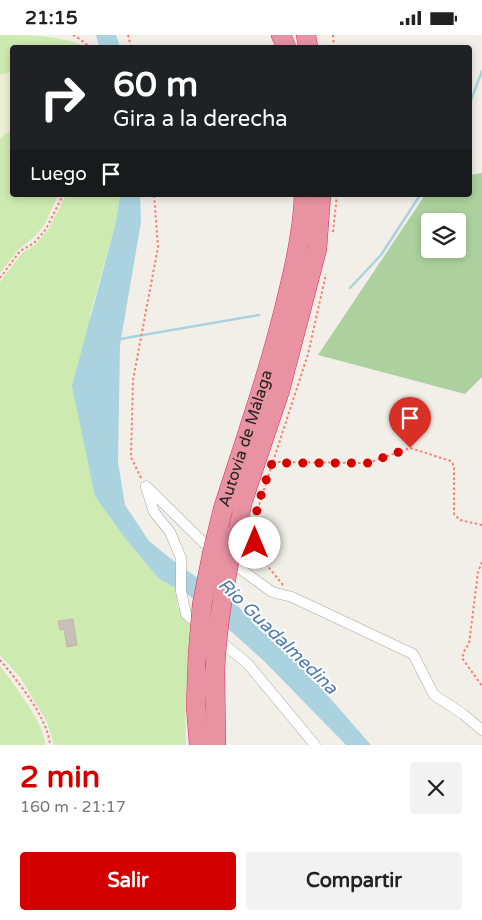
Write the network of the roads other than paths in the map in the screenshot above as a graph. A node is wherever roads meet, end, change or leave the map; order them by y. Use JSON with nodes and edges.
{"nodes":[{"id":1,"x":304,"y":197,"type":"edge"},
{"id":2,"x":320,"y":197,"type":"edge"},
{"id":3,"x":482,"y":730,"type":"edge"},
{"id":4,"x":198,"y":745,"type":"edge"},
{"id":5,"x":216,"y":745,"type":"edge"},
{"id":6,"x":315,"y":745,"type":"edge"}],
"edges":[{"from":1,"to":4,"type":"highway","name":"Autovía de Málaga","bridge":true},
{"from":2,"to":5,"type":"highway","name":"Autovía de Málaga","bridge":true},
{"from":3,"to":6,"type":"street"}]}
